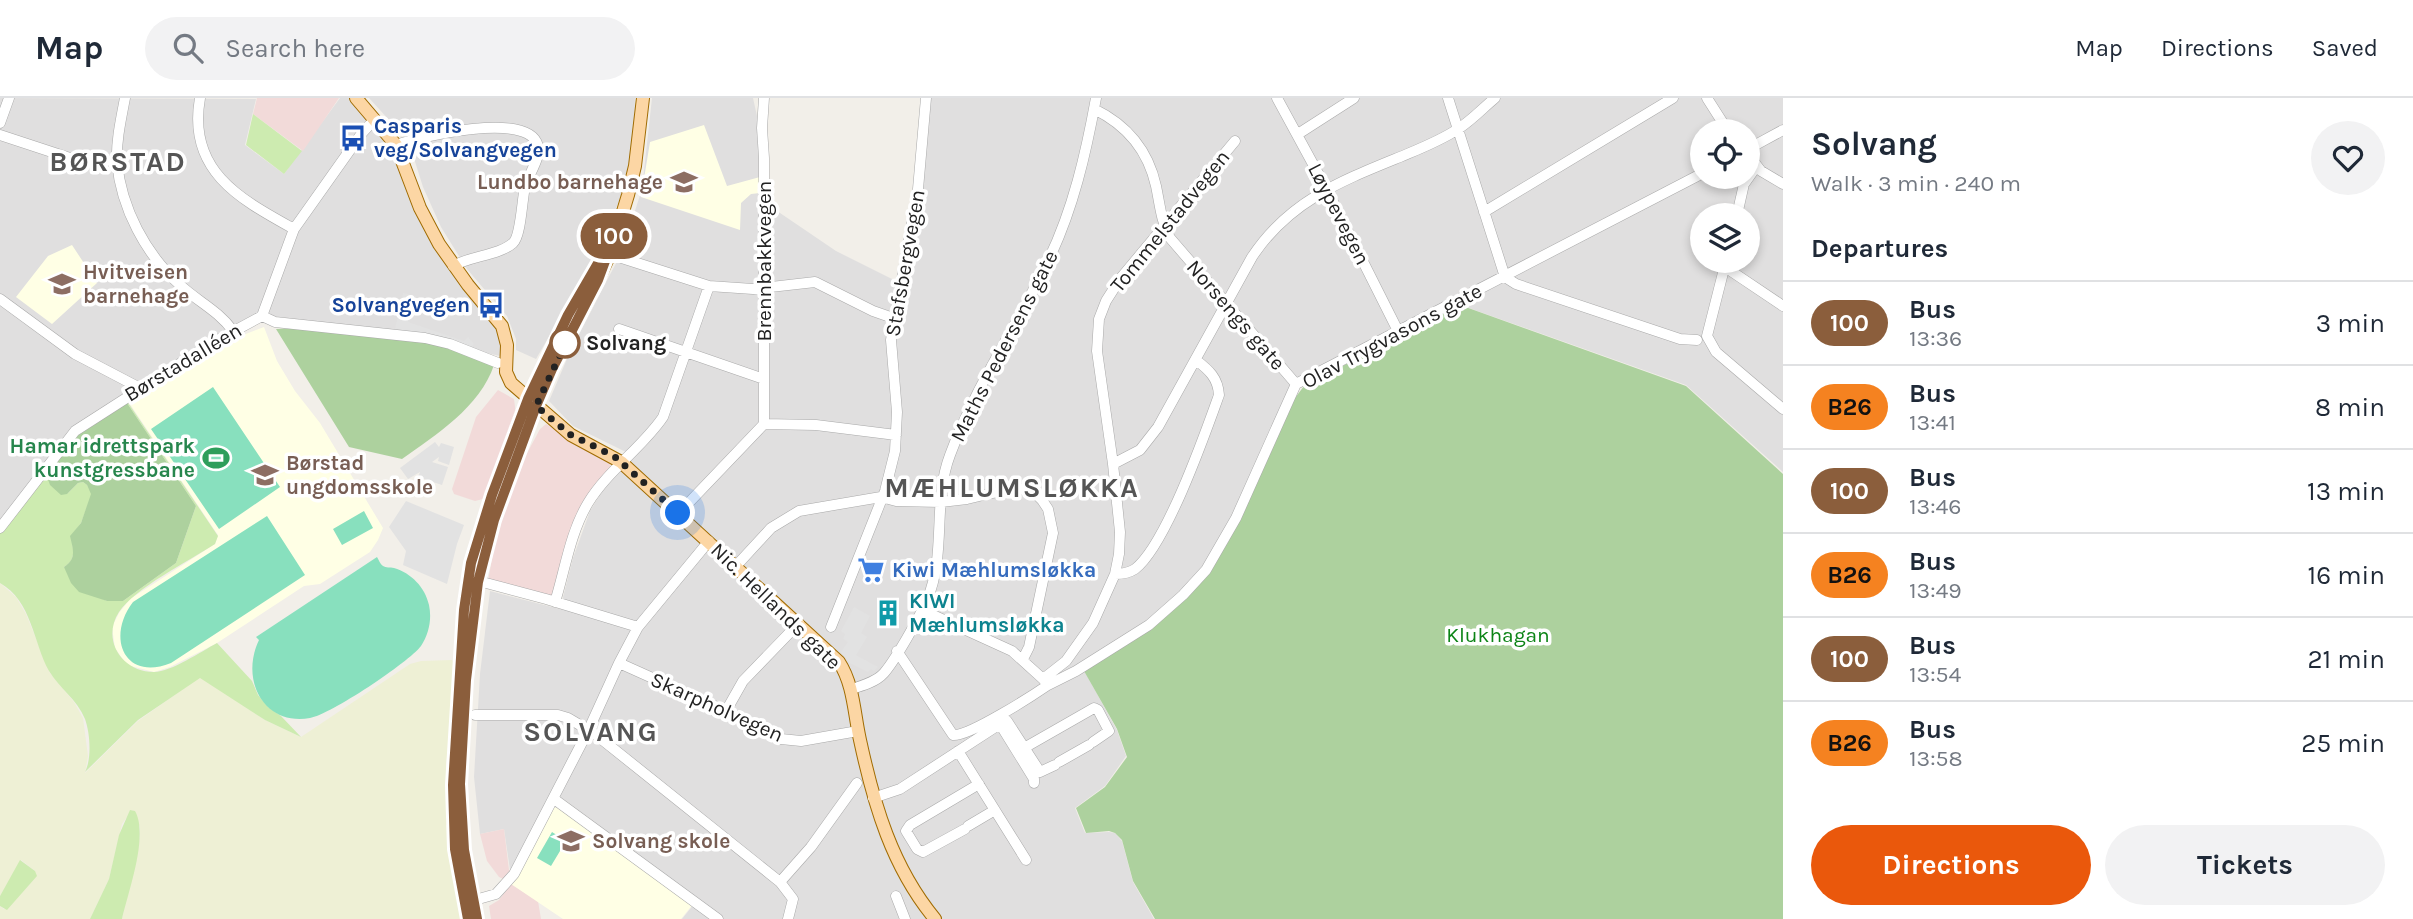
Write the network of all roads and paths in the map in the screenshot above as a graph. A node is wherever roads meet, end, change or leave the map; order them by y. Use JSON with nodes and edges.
{"nodes":[{"id":1,"x":9,"y":98,"type":"edge"},
{"id":2,"x":125,"y":98,"type":"edge"},
{"id":3,"x":200,"y":98,"type":"edge"},
{"id":4,"x":356,"y":98,"type":"edge"},
{"id":5,"x":764,"y":98,"type":"edge"},
{"id":6,"x":926,"y":98,"type":"edge"},
{"id":7,"x":1096,"y":98,"type":"edge"},
{"id":8,"x":1277,"y":98,"type":"edge"},
{"id":9,"x":1354,"y":98,"type":"edge"},
{"id":10,"x":1448,"y":98,"type":"edge"},
{"id":11,"x":1494,"y":98,"type":"edge"},
{"id":12,"x":1674,"y":98,"type":"edge"},
{"id":13,"x":1707,"y":98,"type":"edge"},
{"id":14,"x":642,"y":99,"type":"edge"},
{"id":15,"x":1094,"y":109,"type":"junction"},
{"id":16,"x":375,"y":119,"type":"junction"},
{"id":17,"x":1720,"y":119,"type":"edge"},
{"id":18,"x":0,"y":123,"type":"edge"},
{"id":19,"x":1458,"y":129,"type":"junction"},
{"id":20,"x":1783,"y":130,"type":"edge"},
{"id":21,"x":1298,"y":134,"type":"junction"},
{"id":22,"x":0,"y":135,"type":"edge"},
{"id":23,"x":1235,"y":141,"type":"dead end"},
{"id":24,"x":1760,"y":142,"type":"edge"},
{"id":25,"x":396,"y":145,"type":"junction"},
{"id":26,"x":117,"y":161,"type":"junction"},
{"id":27,"x":1760,"y":170,"type":"edge"},
{"id":28,"x":1690,"y":180,"type":"edge"},
{"id":29,"x":1783,"y":184,"type":"edge"},
{"id":30,"x":1326,"y":188,"type":"junction"},
{"id":31,"x":1484,"y":212,"type":"junction"},
{"id":32,"x":1163,"y":226,"type":"junction"},
{"id":33,"x":294,"y":229,"type":"junction"},
{"id":34,"x":607,"y":253,"type":"junction"},
{"id":35,"x":453,"y":266,"type":"junction"},
{"id":36,"x":1724,"y":273,"type":"edge"},
{"id":37,"x":1738,"y":273,"type":"edge"},
{"id":38,"x":1504,"y":276,"type":"junction"},
{"id":39,"x":709,"y":286,"type":"junction"},
{"id":40,"x":764,"y":288,"type":"junction"},
{"id":41,"x":0,"y":299,"type":"edge"},
{"id":42,"x":1227,"y":302,"type":"junction"},
{"id":43,"x":1783,"y":306,"type":"edge"},
{"id":44,"x":262,"y":316,"type":"junction"},
{"id":45,"x":893,"y":318,"type":"junction"},
{"id":46,"x":619,"y":330,"type":"dead end"},
{"id":47,"x":233,"y":331,"type":"junction"},
{"id":48,"x":1398,"y":331,"type":"junction"},
{"id":49,"x":1697,"y":340,"type":"dead end"},
{"id":50,"x":685,"y":352,"type":"junction"},
{"id":51,"x":1196,"y":360,"type":"junction"},
{"id":52,"x":498,"y":363,"type":"dead end"},
{"id":53,"x":764,"y":379,"type":"junction"},
{"id":54,"x":1296,"y":384,"type":"junction"},
{"id":55,"x":140,"y":388,"type":"junction"},
{"id":56,"x":532,"y":402,"type":"junction"},
{"id":57,"x":1783,"y":409,"type":"edge"},
{"id":58,"x":764,"y":425,"type":"junction"},
{"id":59,"x":896,"y":435,"type":"junction"},
{"id":60,"x":621,"y":462,"type":"junction"},
{"id":61,"x":1113,"y":464,"type":"junction"},
{"id":62,"x":881,"y":497,"type":"junction"},
{"id":63,"x":941,"y":502,"type":"junction"},
{"id":64,"x":678,"y":513,"type":"junction"},
{"id":65,"x":0,"y":528,"type":"edge"},
{"id":66,"x":709,"y":541,"type":"junction"},
{"id":67,"x":736,"y":566,"type":"junction"},
{"id":68,"x":1115,"y":574,"type":"junction"},
{"id":69,"x":486,"y":583,"type":"dead end"},
{"id":70,"x":555,"y":602,"type":"junction"},
{"id":71,"x":922,"y":610,"type":"junction"},
{"id":72,"x":799,"y":623,"type":"junction"},
{"id":73,"x":638,"y":627,"type":"junction"},
{"id":74,"x":831,"y":627,"type":"dead end"},
{"id":75,"x":897,"y":651,"type":"junction"},
{"id":76,"x":1023,"y":659,"type":"junction"},
{"id":77,"x":619,"y":663,"type":"junction"},
{"id":78,"x":1045,"y":682,"type":"junction"},
{"id":79,"x":851,"y":690,"type":"junction"},
{"id":80,"x":726,"y":711,"type":"junction"},
{"id":81,"x":475,"y":715,"type":"dead end"},
{"id":82,"x":1000,"y":724,"type":"junction"},
{"id":83,"x":588,"y":731,"type":"junction"},
{"id":84,"x":858,"y":731,"type":"junction"},
{"id":85,"x":1024,"y":748,"type":"junction"},
{"id":86,"x":958,"y":751,"type":"junction"},
{"id":87,"x":856,"y":783,"type":"dead end"},
{"id":88,"x":1034,"y":783,"type":"dead end"},
{"id":89,"x":979,"y":784,"type":"junction"},
{"id":90,"x":873,"y":798,"type":"junction"},
{"id":91,"x":554,"y":799,"type":"junction"},
{"id":92,"x":995,"y":810,"type":"junction"},
{"id":93,"x":1026,"y":860,"type":"dead end"},
{"id":94,"x":780,"y":882,"type":"junction"},
{"id":95,"x":896,"y":896,"type":"dead end"},
{"id":96,"x":469,"y":902,"type":"junction"},
{"id":97,"x":468,"y":919,"type":"edge"},
{"id":98,"x":477,"y":919,"type":"edge"},
{"id":99,"x":718,"y":919,"type":"edge"},
{"id":100,"x":789,"y":919,"type":"edge"},
{"id":101,"x":905,"y":919,"type":"edge"},
{"id":102,"x":935,"y":919,"type":"edge"}],
"edges":[{"from":1,"to":18,"type":"street"},
{"from":2,"to":26,"type":"street"},
{"from":3,"to":33,"type":"street"},
{"from":4,"to":16,"type":"main road"},
{"from":5,"to":40,"type":"street","name":"Brennbakkvegen"},
{"from":6,"to":45,"type":"street","name":"Stafsbergvegen"},
{"from":7,"to":15,"type":"street","name":"Maths Pedersens gate"},
{"from":8,"to":21,"type":"street","name":"Løypevegen"},
{"from":9,"to":21,"type":"street"},
{"from":10,"to":19,"type":"street"},
{"from":11,"to":19,"type":"street"},
{"from":12,"to":31,"type":"street"},
{"from":13,"to":17,"type":"street"},
{"from":14,"to":34,"type":"main road"},
{"from":15,"to":32,"type":"street","name":"Norsengs gate"},
{"from":15,"to":63,"type":"street","name":"Maths Pedersens gate"},
{"from":16,"to":25,"type":"main road"},
{"from":16,"to":33,"type":"street"},
{"from":19,"to":30,"type":"street"},
{"from":19,"to":31,"type":"street"},
{"from":20,"to":24,"type":"street"},
{"from":21,"to":30,"type":"street","name":"Løypevegen"},
{"from":22,"to":26,"type":"street"},
{"from":23,"to":32,"type":"street","name":"Tommelstadvegen"},
{"from":25,"to":35,"type":"main road"},
{"from":25,"to":35,"type":"street"},
{"from":26,"to":47,"type":"street"},
{"from":27,"to":29,"type":"street"},
{"from":28,"to":38,"type":"street","name":"Olav Trygvasons gate"},
{"from":30,"to":42,"type":"street"},
{"from":30,"to":48,"type":"street","name":"Løypevegen"},
{"from":31,"to":38,"type":"street"},
{"from":32,"to":42,"type":"street","name":"Norsengs gate"},
{"from":32,"to":61,"type":"street","name":"Tommelstadvegen"},
{"from":33,"to":44,"type":"street"},
{"from":34,"to":39,"type":"street"},
{"from":34,"to":56,"type":"main road"},
{"from":35,"to":56,"type":"main road"},
{"from":36,"to":57,"type":"street"},
{"from":37,"to":43,"type":"street"},
{"from":38,"to":48,"type":"street","name":"Olav Trygvasons gate"},
{"from":38,"to":49,"type":"street"},
{"from":39,"to":40,"type":"street"},
{"from":39,"to":50,"type":"street"},
{"from":40,"to":45,"type":"street"},
{"from":40,"to":53,"type":"street","name":"Brennbakkvegen"},
{"from":41,"to":55,"type":"street"},
{"from":42,"to":51,"type":"street"},
{"from":42,"to":54,"type":"street","name":"Norsengs gate"},
{"from":44,"to":47,"type":"street","name":"Børstadalléen"},
{"from":44,"to":52,"type":"street","name":"Børstadalléen"},
{"from":45,"to":59,"type":"street","name":"Stafsbergvegen"},
{"from":46,"to":50,"type":"street"},
{"from":47,"to":55,"type":"street","name":"Børstadalléen"},
{"from":48,"to":54,"type":"street","name":"Olav Trygvasons gate"},
{"from":50,"to":53,"type":"street"},
{"from":50,"to":60,"type":"street"},
{"from":51,"to":61,"type":"street"},
{"from":51,"to":68,"type":"street"},
{"from":53,"to":58,"type":"street","name":"Brennbakkvegen"},
{"from":54,"to":78,"type":"street","name":"Olav Trygvasons gate"},
{"from":55,"to":65,"type":"street","name":"Børstadalléen"},
{"from":56,"to":60,"type":"main road","name":"Nic. Hellands gate"},
{"from":56,"to":96,"type":"main road"},
{"from":58,"to":59,"type":"street"},
{"from":58,"to":64,"type":"street"},
{"from":59,"to":62,"type":"street","name":"Stafsbergvegen"},
{"from":60,"to":64,"type":"main road","name":"Nic. Hellands gate"},
{"from":60,"to":70,"type":"street"},
{"from":61,"to":68,"type":"street","name":"Tommelstadvegen"},
{"from":62,"to":63,"type":"street"},
{"from":62,"to":67,"type":"street"},
{"from":62,"to":74,"type":"street","name":"Stafsbergvegen"},
{"from":63,"to":71,"type":"street","name":"Maths Pedersens gate"},
{"from":63,"to":76,"type":"street"},
{"from":64,"to":66,"type":"main road","name":"Nic. Hellands gate"},
{"from":66,"to":67,"type":"main road","name":"Nic. Hellands gate"},
{"from":66,"to":73,"type":"street"},
{"from":67,"to":72,"type":"main road","name":"Nic. Hellands gate"},
{"from":68,"to":78,"type":"street","name":"Tommelstadvegen"},
{"from":69,"to":70,"type":"street"},
{"from":70,"to":73,"type":"street"},
{"from":71,"to":75,"type":"street","name":"Maths Pedersens gate"},
{"from":71,"to":76,"type":"street"},
{"from":72,"to":79,"type":"main road","name":"Nic. Hellands gate"},
{"from":72,"to":80,"type":"street"},
{"from":73,"to":77,"type":"street"},
{"from":75,"to":78,"type":"street"},
{"from":75,"to":79,"type":"street","name":"Maths Pedersens gate"},
{"from":76,"to":78,"type":"street"},
{"from":77,"to":80,"type":"street","name":"Skarpholvegen"},
{"from":77,"to":83,"type":"street"},
{"from":79,"to":84,"type":"main road"},
{"from":80,"to":84,"type":"street","name":"Skarpholvegen"},
{"from":81,"to":83,"type":"street"},
{"from":82,"to":85,"type":"street"},
{"from":82,"to":86,"type":"street"},
{"from":82,"to":88,"type":"street"},
{"from":83,"to":91,"type":"street"},
{"from":83,"to":94,"type":"street"},
{"from":84,"to":90,"type":"main road"},
{"from":85,"to":85,"type":"street"},
{"from":86,"to":89,"type":"street"},
{"from":86,"to":90,"type":"street"},
{"from":87,"to":94,"type":"street"},
{"from":89,"to":92,"type":"street"},
{"from":89,"to":92,"type":"street"},
{"from":90,"to":102,"type":"main road"},
{"from":91,"to":96,"type":"street"},
{"from":91,"to":99,"type":"street"},
{"from":92,"to":93,"type":"street"},
{"from":94,"to":100,"type":"street"},
{"from":95,"to":101,"type":"street"},
{"from":96,"to":97,"type":"main road"},
{"from":96,"to":98,"type":"main road"}]}
